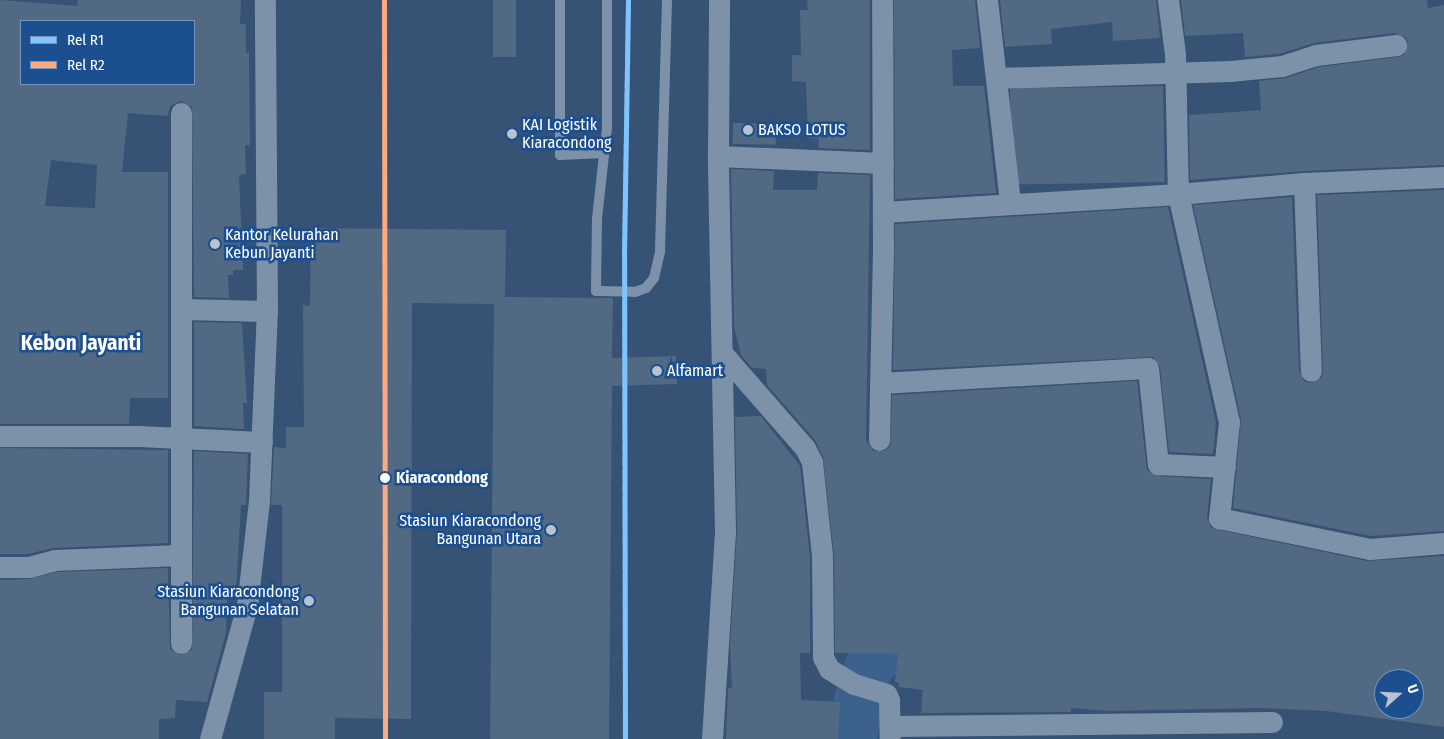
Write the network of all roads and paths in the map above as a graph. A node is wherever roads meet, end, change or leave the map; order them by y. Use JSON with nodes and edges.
{"nodes":[{"id":1,"x":265,"y":0,"type":"edge"},
{"id":2,"x":560,"y":0,"type":"edge"},
{"id":3,"x":607,"y":0,"type":"edge"},
{"id":4,"x":667,"y":0,"type":"edge"},
{"id":5,"x":720,"y":0,"type":"edge"},
{"id":6,"x":882,"y":0,"type":"edge"},
{"id":7,"x":987,"y":0,"type":"edge"},
{"id":8,"x":1168,"y":0,"type":"edge"},
{"id":9,"x":1396,"y":46,"type":"dead end"},
{"id":10,"x":1176,"y":75,"type":"junction"},
{"id":11,"x":996,"y":78,"type":"junction"},
{"id":12,"x":181,"y":113,"type":"dead end"},
{"id":13,"x":604,"y":153,"type":"junction"},
{"id":14,"x":718,"y":156,"type":"junction"},
{"id":15,"x":883,"y":163,"type":"junction"},
{"id":16,"x":1444,"y":177,"type":"edge"},
{"id":17,"x":1304,"y":183,"type":"junction"},
{"id":18,"x":1178,"y":194,"type":"junction"},
{"id":19,"x":1010,"y":203,"type":"junction"},
{"id":20,"x":883,"y":212,"type":"junction"},
{"id":21,"x":182,"y":309,"type":"junction"},
{"id":22,"x":267,"y":311,"type":"junction"},
{"id":23,"x":722,"y":353,"type":"junction"},
{"id":24,"x":1311,"y":372,"type":"dead end"},
{"id":25,"x":880,"y":383,"type":"junction"},
{"id":26,"x":0,"y":436,"type":"edge"},
{"id":27,"x":180,"y":438,"type":"junction"},
{"id":28,"x":879,"y":440,"type":"dead end"},
{"id":29,"x":262,"y":442,"type":"junction"},
{"id":30,"x":1225,"y":467,"type":"junction"},
{"id":31,"x":1444,"y":544,"type":"edge"},
{"id":32,"x":180,"y":555,"type":"junction"},
{"id":33,"x":0,"y":567,"type":"edge"},
{"id":34,"x":181,"y":643,"type":"dead end"},
{"id":35,"x":1272,"y":722,"type":"dead end"},
{"id":36,"x":890,"y":733,"type":"edge"},
{"id":37,"x":210,"y":739,"type":"edge"},
{"id":38,"x":712,"y":739,"type":"edge"}],
"edges":[{"from":1,"to":22,"type":"street"},
{"from":2,"to":13,"type":"lane"},
{"from":3,"to":13,"type":"lane"},
{"from":4,"to":13,"type":"lane"},
{"from":5,"to":14,"type":"street"},
{"from":6,"to":15,"type":"street"},
{"from":7,"to":11,"type":"street"},
{"from":8,"to":10,"type":"street"},
{"from":9,"to":10,"type":"street"},
{"from":10,"to":11,"type":"street"},
{"from":10,"to":18,"type":"street"},
{"from":11,"to":19,"type":"street"},
{"from":12,"to":21,"type":"street"},
{"from":14,"to":15,"type":"street"},
{"from":14,"to":23,"type":"street"},
{"from":15,"to":20,"type":"street"},
{"from":16,"to":17,"type":"street"},
{"from":17,"to":18,"type":"street"},
{"from":17,"to":24,"type":"street"},
{"from":18,"to":19,"type":"street"},
{"from":18,"to":30,"type":"street"},
{"from":19,"to":20,"type":"street"},
{"from":20,"to":25,"type":"street"},
{"from":21,"to":22,"type":"street"},
{"from":21,"to":27,"type":"street"},
{"from":22,"to":29,"type":"street"},
{"from":23,"to":36,"type":"street"},
{"from":23,"to":38,"type":"street"},
{"from":25,"to":28,"type":"street"},
{"from":25,"to":30,"type":"street"},
{"from":26,"to":27,"type":"street"},
{"from":27,"to":29,"type":"street"},
{"from":27,"to":32,"type":"street"},
{"from":29,"to":37,"type":"street"},
{"from":30,"to":31,"type":"street"},
{"from":32,"to":33,"type":"street"},
{"from":32,"to":34,"type":"street"},
{"from":35,"to":36,"type":"street"}]}
